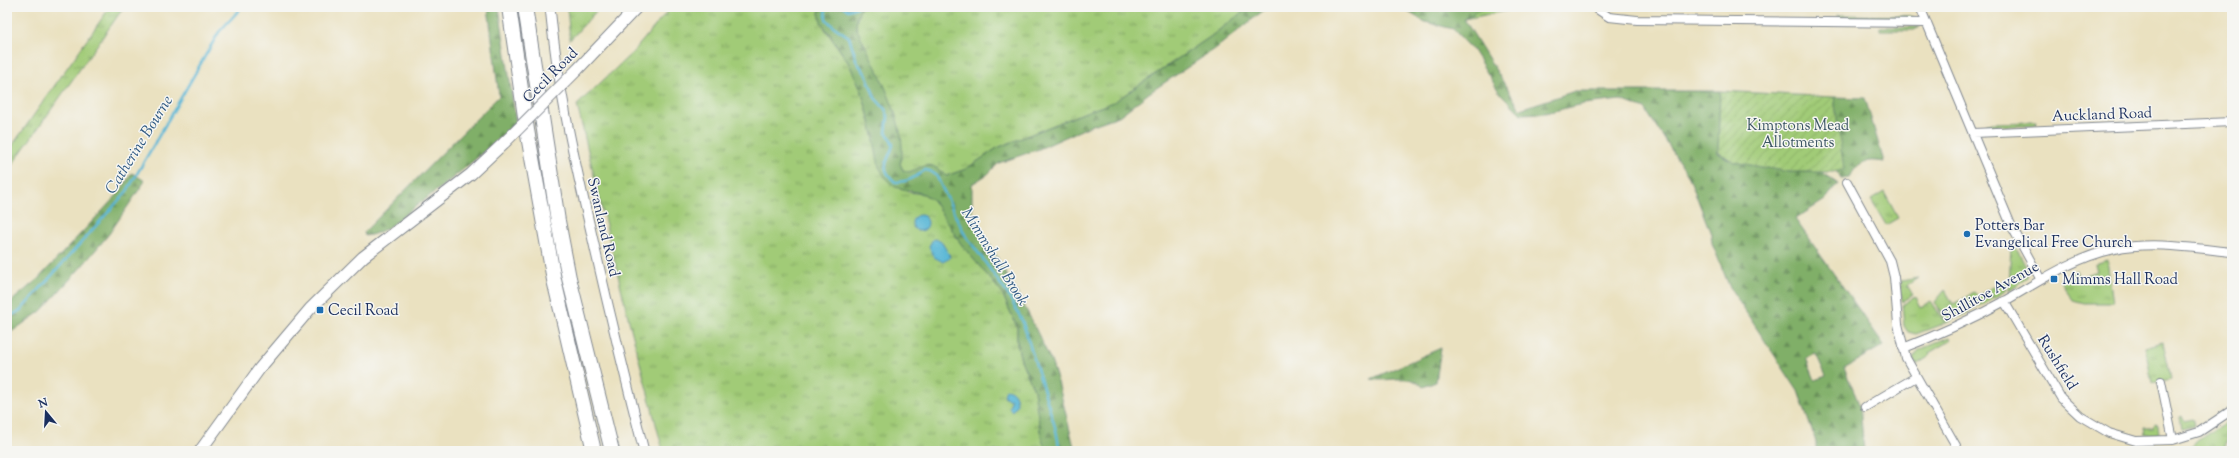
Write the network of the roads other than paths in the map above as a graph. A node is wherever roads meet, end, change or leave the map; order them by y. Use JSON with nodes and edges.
{"nodes":[{"id":1,"x":509,"y":7,"type":"edge"},
{"id":2,"x":525,"y":7,"type":"edge"},
{"id":3,"x":550,"y":7,"type":"edge"},
{"id":4,"x":637,"y":7,"type":"edge"},
{"id":5,"x":1594,"y":7,"type":"edge"},
{"id":6,"x":1920,"y":7,"type":"edge"},
{"id":7,"x":1927,"y":24,"type":"junction"},
{"id":8,"x":2232,"y":122,"type":"edge"},
{"id":9,"x":1973,"y":133,"type":"junction"},
{"id":10,"x":1847,"y":182,"type":"dead end"},
{"id":11,"x":2232,"y":252,"type":"edge"},
{"id":12,"x":2041,"y":280,"type":"junction"},
{"id":13,"x":2004,"y":301,"type":"junction"},
{"id":14,"x":1903,"y":348,"type":"junction"},
{"id":15,"x":1916,"y":378,"type":"junction"},
{"id":16,"x":2161,"y":381,"type":"dead end"},
{"id":17,"x":1865,"y":407,"type":"dead end"},
{"id":18,"x":2232,"y":410,"type":"edge"},
{"id":19,"x":2173,"y":440,"type":"junction"},
{"id":20,"x":200,"y":451,"type":"edge"},
{"id":21,"x":594,"y":451,"type":"edge"},
{"id":22,"x":612,"y":451,"type":"edge"},
{"id":23,"x":644,"y":451,"type":"edge"},
{"id":24,"x":1959,"y":451,"type":"edge"}],
"edges":[{"from":1,"to":21,"type":"highway"},
{"from":2,"to":22,"type":"highway"},
{"from":3,"to":23,"type":"street","name":"Swanland Road"},
{"from":4,"to":20,"type":"main road","name":"Cecil Road","bridge":true},
{"from":5,"to":7,"type":"street"},
{"from":6,"to":7,"type":"street"},
{"from":7,"to":9,"type":"street"},
{"from":8,"to":9,"type":"street","name":"Auckland Road"},
{"from":9,"to":12,"type":"street"},
{"from":10,"to":14,"type":"street"},
{"from":11,"to":12,"type":"street","name":"Shillitoe Avenue"},
{"from":12,"to":13,"type":"street","name":"Shillitoe Avenue"},
{"from":13,"to":14,"type":"street","name":"Shillitoe Avenue"},
{"from":13,"to":19,"type":"street","name":"Rushfield"},
{"from":14,"to":15,"type":"street"},
{"from":15,"to":17,"type":"street"},
{"from":15,"to":24,"type":"street"},
{"from":16,"to":19,"type":"street"},
{"from":18,"to":19,"type":"street","name":"Rushfield"}]}
